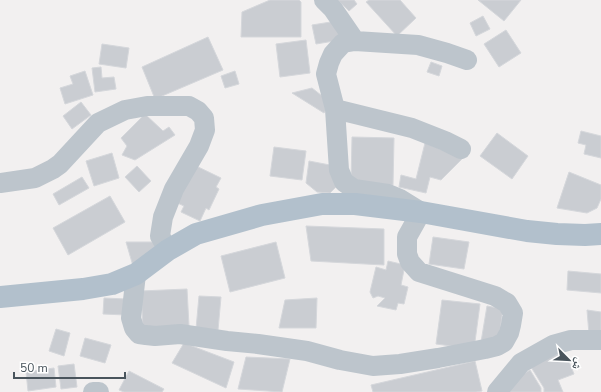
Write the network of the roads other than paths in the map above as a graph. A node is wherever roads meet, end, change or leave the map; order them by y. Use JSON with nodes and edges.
{"nodes":[{"id":1,"x":324,"y":0,"type":"edge"},
{"id":2,"x":355,"y":41,"type":"junction"},
{"id":3,"x":467,"y":60,"type":"dead end"},
{"id":4,"x":335,"y":109,"type":"junction"},
{"id":5,"x":461,"y":149,"type":"dead end"},
{"id":6,"x":0,"y":183,"type":"edge"},
{"id":7,"x":422,"y":212,"type":"junction"},
{"id":8,"x":601,"y":234,"type":"edge"},
{"id":9,"x":168,"y":250,"type":"junction"},
{"id":10,"x":136,"y":274,"type":"junction"},
{"id":11,"x":0,"y":296,"type":"edge"},
{"id":12,"x":601,"y":340,"type":"edge"},
{"id":13,"x":92,"y":392,"type":"edge"},
{"id":14,"x":99,"y":392,"type":"edge"},
{"id":15,"x":497,"y":392,"type":"edge"}],
"edges":[{"from":1,"to":2,"type":"street"},
{"from":2,"to":3,"type":"street"},
{"from":2,"to":4,"type":"street"},
{"from":4,"to":5,"type":"street"},
{"from":4,"to":7,"type":"street"},
{"from":6,"to":9,"type":"street"},
{"from":7,"to":8,"type":"main road"},
{"from":7,"to":9,"type":"main road"},
{"from":7,"to":10,"type":"street"},
{"from":9,"to":10,"type":"main road"},
{"from":10,"to":11,"type":"main road"},
{"from":12,"to":15,"type":"street"},
{"from":13,"to":14,"type":"street"}]}
